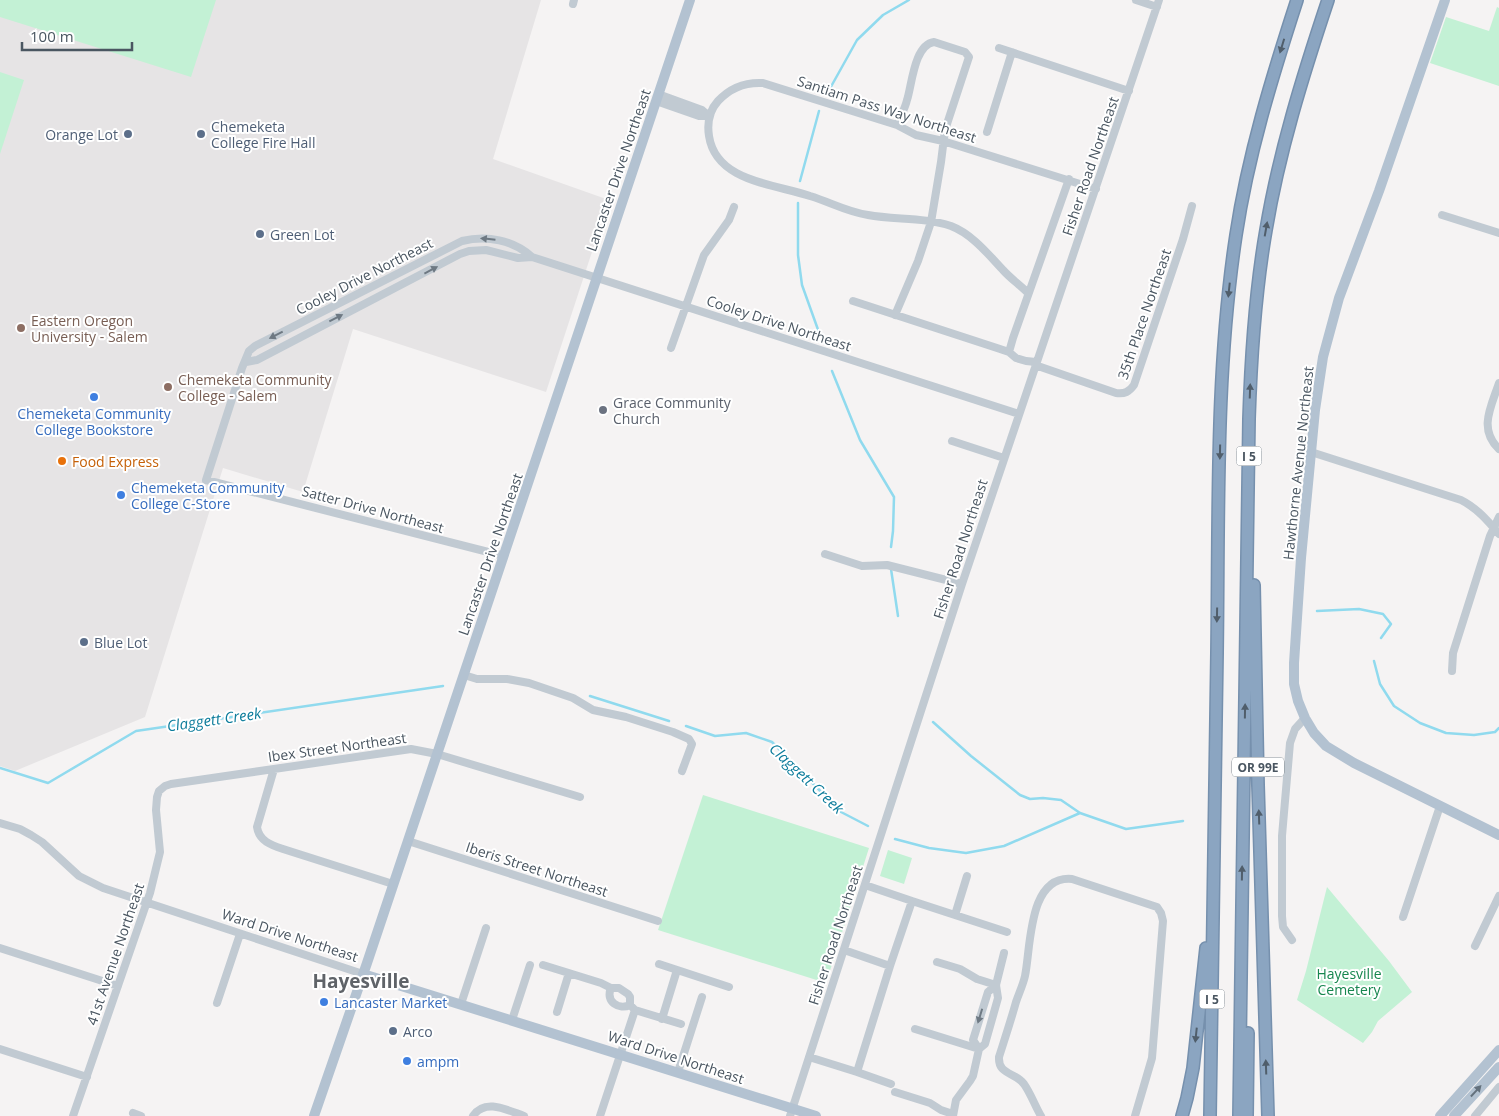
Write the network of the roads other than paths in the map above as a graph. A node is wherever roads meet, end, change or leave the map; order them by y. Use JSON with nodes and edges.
{"nodes":[{"id":1,"x":690,"y":0,"type":"edge"},
{"id":2,"x":1136,"y":0,"type":"edge"},
{"id":3,"x":1297,"y":0,"type":"edge"},
{"id":4,"x":1328,"y":0,"type":"edge"},
{"id":5,"x":1445,"y":0,"type":"edge"},
{"id":6,"x":1158,"y":3,"type":"edge"},
{"id":7,"x":999,"y":48,"type":"dead end"},
{"id":8,"x":1012,"y":52,"type":"junction"},
{"id":9,"x":1129,"y":91,"type":"junction"},
{"id":10,"x":657,"y":98,"type":"junction"},
{"id":11,"x":709,"y":116,"type":"junction"},
{"id":12,"x":897,"y":126,"type":"junction"},
{"id":13,"x":987,"y":132,"type":"dead end"},
{"id":14,"x":943,"y":141,"type":"junction"},
{"id":15,"x":1068,"y":180,"type":"junction"},
{"id":16,"x":1096,"y":189,"type":"junction"},
{"id":17,"x":1192,"y":206,"type":"dead end"},
{"id":18,"x":734,"y":207,"type":"dead end"},
{"id":19,"x":1442,"y":215,"type":"dead end"},
{"id":20,"x":931,"y":222,"type":"junction"},
{"id":21,"x":1499,"y":233,"type":"edge"},
{"id":22,"x":532,"y":257,"type":"junction"},
{"id":23,"x":597,"y":277,"type":"junction"},
{"id":24,"x":1028,"y":293,"type":"junction"},
{"id":25,"x":853,"y":301,"type":"dead end"},
{"id":26,"x":686,"y":306,"type":"junction"},
{"id":27,"x":895,"y":315,"type":"junction"},
{"id":28,"x":671,"y":348,"type":"dead end"},
{"id":29,"x":1009,"y":352,"type":"junction"},
{"id":30,"x":246,"y":362,"type":"junction"},
{"id":31,"x":1036,"y":364,"type":"junction"},
{"id":32,"x":1499,"y":383,"type":"edge"},
{"id":33,"x":1019,"y":414,"type":"junction"},
{"id":34,"x":1249,"y":419,"type":"junction"},
{"id":35,"x":952,"y":441,"type":"dead end"},
{"id":36,"x":1499,"y":449,"type":"edge"},
{"id":37,"x":1311,"y":452,"type":"junction"},
{"id":38,"x":1004,"y":458,"type":"junction"},
{"id":39,"x":206,"y":480,"type":"joint"},
{"id":40,"x":1499,"y":517,"type":"edge"},
{"id":41,"x":1496,"y":531,"type":"edge"},
{"id":42,"x":825,"y":554,"type":"dead end"},
{"id":43,"x":504,"y":556,"type":"junction"},
{"id":44,"x":962,"y":584,"type":"junction"},
{"id":45,"x":1452,"y":671,"type":"dead end"},
{"id":46,"x":464,"y":675,"type":"junction"},
{"id":47,"x":1305,"y":718,"type":"junction"},
{"id":48,"x":437,"y":754,"type":"junction"},
{"id":49,"x":274,"y":769,"type":"junction"},
{"id":50,"x":682,"y":771,"type":"dead end"},
{"id":51,"x":157,"y":797,"type":"joint"},
{"id":52,"x":580,"y":797,"type":"dead end"},
{"id":53,"x":1440,"y":806,"type":"junction"},
{"id":54,"x":0,"y":822,"type":"edge"},
{"id":55,"x":1499,"y":835,"type":"edge"},
{"id":56,"x":408,"y":841,"type":"junction"},
{"id":57,"x":967,"y":876,"type":"dead end"},
{"id":58,"x":1213,"y":882,"type":"junction"},
{"id":59,"x":394,"y":884,"type":"junction"},
{"id":60,"x":865,"y":886,"type":"junction"},
{"id":61,"x":1499,"y":896,"type":"edge"},
{"id":62,"x":912,"y":901,"type":"junction"},
{"id":63,"x":147,"y":903,"type":"junction"},
{"id":64,"x":955,"y":915,"type":"junction"},
{"id":65,"x":1403,"y":917,"type":"dead end"},
{"id":66,"x":658,"y":921,"type":"dead end"},
{"id":67,"x":1242,"y":922,"type":"junction"},
{"id":68,"x":486,"y":928,"type":"dead end"},
{"id":69,"x":1007,"y":932,"type":"dead end"},
{"id":70,"x":240,"y":934,"type":"junction"},
{"id":71,"x":1292,"y":940,"type":"dead end"},
{"id":72,"x":1475,"y":946,"type":"dead end"},
{"id":73,"x":0,"y":948,"type":"edge"},
{"id":74,"x":844,"y":950,"type":"junction"},
{"id":75,"x":1004,"y":954,"type":"dead end"},
{"id":76,"x":937,"y":962,"type":"dead end"},
{"id":77,"x":659,"y":964,"type":"dead end"},
{"id":78,"x":530,"y":965,"type":"dead end"},
{"id":79,"x":543,"y":965,"type":"dead end"},
{"id":80,"x":890,"y":966,"type":"junction"},
{"id":81,"x":677,"y":970,"type":"junction"},
{"id":82,"x":569,"y":973,"type":"junction"},
{"id":83,"x":363,"y":974,"type":"junction"},
{"id":84,"x":996,"y":985,"type":"junction"},
{"id":85,"x":118,"y":986,"type":"junction"},
{"id":86,"x":729,"y":987,"type":"dead end"},
{"id":87,"x":611,"y":988,"type":"junction"},
{"id":88,"x":702,"y":997,"type":"dead end"},
{"id":89,"x":217,"y":1003,"type":"dead end"},
{"id":90,"x":461,"y":1004,"type":"junction"},
{"id":91,"x":632,"y":1008,"type":"junction"},
{"id":92,"x":557,"y":1012,"type":"dead end"},
{"id":93,"x":662,"y":1018,"type":"junction"},
{"id":94,"x":512,"y":1020,"type":"junction"},
{"id":95,"x":681,"y":1024,"type":"dead end"},
{"id":96,"x":915,"y":1030,"type":"dead end"},
{"id":97,"x":0,"y":1049,"type":"edge"},
{"id":98,"x":980,"y":1049,"type":"junction"},
{"id":99,"x":1499,"y":1050,"type":"edge"},
{"id":100,"x":621,"y":1055,"type":"junction"},
{"id":101,"x":809,"y":1057,"type":"junction"},
{"id":102,"x":1499,"y":1067,"type":"edge"},
{"id":103,"x":678,"y":1072,"type":"junction"},
{"id":104,"x":857,"y":1072,"type":"junction"},
{"id":105,"x":87,"y":1077,"type":"junction"},
{"id":106,"x":891,"y":1084,"type":"dead end"},
{"id":107,"x":1499,"y":1087,"type":"edge"},
{"id":108,"x":895,"y":1092,"type":"dead end"},
{"id":109,"x":791,"y":1112,"type":"edge"},
{"id":110,"x":953,"y":1115,"type":"edge"},
{"id":111,"x":73,"y":1116,"type":"edge"},
{"id":112,"x":314,"y":1116,"type":"edge"},
{"id":113,"x":473,"y":1116,"type":"edge"},
{"id":114,"x":524,"y":1116,"type":"edge"},
{"id":115,"x":600,"y":1116,"type":"edge"},
{"id":116,"x":816,"y":1116,"type":"edge"},
{"id":117,"x":1041,"y":1116,"type":"edge"},
{"id":118,"x":1135,"y":1116,"type":"edge"},
{"id":119,"x":1182,"y":1116,"type":"edge"},
{"id":120,"x":1210,"y":1116,"type":"edge"},
{"id":121,"x":1239,"y":1116,"type":"edge"},
{"id":122,"x":1247,"y":1116,"type":"edge"},
{"id":123,"x":1268,"y":1116,"type":"edge"},
{"id":124,"x":1440,"y":1116,"type":"edge"},
{"id":125,"x":1454,"y":1116,"type":"edge"},
{"id":126,"x":1474,"y":1116,"type":"edge"}],
"edges":[{"from":1,"to":10,"type":"main road","name":"Lancaster Drive Northeast"},
{"from":2,"to":6,"type":"street"},
{"from":3,"to":58,"type":"highway","number":"I 5","one_way":true},
{"from":34,"to":4,"type":"highway","number":"I 5","one_way":true},
{"from":5,"to":37,"type":"main road","name":"Hawthorne Avenue Northeast"},
{"from":6,"to":9,"type":"street","name":"Fisher Road Northeast"},
{"from":7,"to":8,"type":"street"},
{"from":8,"to":9,"type":"street"},
{"from":8,"to":13,"type":"street"},
{"from":9,"to":16,"type":"street","name":"Fisher Road Northeast"},
{"from":10,"to":11,"type":"street"},
{"from":10,"to":23,"type":"main road","name":"Lancaster Drive Northeast"},
{"from":11,"to":12,"type":"street","name":"Santiam Pass Way Northeast"},
{"from":11,"to":20,"type":"street"},
{"from":12,"to":14,"type":"street","name":"Santiam Pass Way Northeast"},
{"from":12,"to":14,"type":"street"},
{"from":14,"to":15,"type":"street","name":"Santiam Pass Way Northeast"},
{"from":14,"to":20,"type":"street"},
{"from":15,"to":16,"type":"street","name":"Santiam Pass Way Northeast"},
{"from":15,"to":24,"type":"street"},
{"from":16,"to":31,"type":"street","name":"Fisher Road Northeast"},
{"from":17,"to":31,"type":"street","name":"35th Place Northeast"},
{"from":18,"to":26,"type":"street"},
{"from":19,"to":21,"type":"street"},
{"from":20,"to":24,"type":"street"},
{"from":20,"to":27,"type":"street"},
{"from":22,"to":23,"type":"street","name":"Cooley Drive Northeast"},
{"from":30,"to":22,"type":"street","name":"Cooley Drive Northeast","one_way":true},
{"from":22,"to":30,"type":"street","name":"Cooley Drive Northeast","one_way":true},
{"from":23,"to":26,"type":"street","name":"Cooley Drive Northeast"},
{"from":23,"to":43,"type":"main road","name":"Lancaster Drive Northeast"},
{"from":24,"to":29,"type":"street"},
{"from":25,"to":27,"type":"street","name":"35th Place Northeast"},
{"from":26,"to":28,"type":"street"},
{"from":26,"to":33,"type":"street","name":"Cooley Drive Northeast"},
{"from":27,"to":29,"type":"street","name":"35th Place Northeast"},
{"from":29,"to":31,"type":"street","name":"35th Place Northeast"},
{"from":30,"to":39,"type":"street","name":"Cooley Drive Northeast"},
{"from":31,"to":33,"type":"street","name":"Fisher Road Northeast"},
{"from":32,"to":36,"type":"street"},
{"from":33,"to":38,"type":"street","name":"Fisher Road Northeast"},
{"from":67,"to":34,"type":"highway","number":"I 5","one_way":true},
{"from":123,"to":34,"type":"highway","number":"OR 99E","one_way":true},
{"from":35,"to":38,"type":"street"},
{"from":37,"to":41,"type":"street"},
{"from":37,"to":47,"type":"main road","name":"Hawthorne Avenue Northeast"},
{"from":38,"to":44,"type":"street","name":"Fisher Road Northeast"},
{"from":39,"to":43,"type":"street","name":"Satter Drive Northeast"},
{"from":40,"to":41,"type":"street"},
{"from":41,"to":45,"type":"street"},
{"from":42,"to":44,"type":"street"},
{"from":43,"to":46,"type":"main road","name":"Lancaster Drive Northeast"},
{"from":44,"to":60,"type":"street","name":"Fisher Road Northeast"},
{"from":46,"to":48,"type":"main road","name":"Lancaster Drive Northeast"},
{"from":46,"to":50,"type":"street"},
{"from":47,"to":53,"type":"main road","name":"Hawthorne Avenue Northeast"},
{"from":47,"to":71,"type":"street"},
{"from":48,"to":49,"type":"street","name":"Ibex Street Northeast"},
{"from":48,"to":52,"type":"street","name":"Ibex Street Northeast"},
{"from":48,"to":56,"type":"main road","name":"Lancaster Drive Northeast"},
{"from":49,"to":51,"type":"street","name":"Ibex Street Northeast"},
{"from":49,"to":59,"type":"street"},
{"from":51,"to":63,"type":"street","name":"41st Avenue Northeast"},
{"from":53,"to":55,"type":"main road","name":"Hawthorne Avenue Northeast"},
{"from":53,"to":65,"type":"street"},
{"from":54,"to":63,"type":"street","name":"Ward Drive Northeast"},
{"from":56,"to":59,"type":"main road","name":"Lancaster Drive Northeast"},
{"from":56,"to":66,"type":"street","name":"Iberis Street Northeast"},
{"from":57,"to":64,"type":"street"},
{"from":58,"to":119,"type":"highway","one_way":true},
{"from":58,"to":120,"type":"highway","number":"I 5"},
{"from":59,"to":83,"type":"main road","name":"Lancaster Drive Northeast"},
{"from":60,"to":62,"type":"street"},
{"from":60,"to":74,"type":"street","name":"Fisher Road Northeast"},
{"from":61,"to":72,"type":"street"},
{"from":62,"to":64,"type":"street"},
{"from":62,"to":80,"type":"street"},
{"from":63,"to":70,"type":"street","name":"Ward Drive Northeast"},
{"from":63,"to":85,"type":"street","name":"41st Avenue Northeast"},
{"from":64,"to":69,"type":"street"},
{"from":67,"to":121,"type":"highway","number":"I 5"},
{"from":67,"to":122,"type":"highway","number":"I 5"},
{"from":68,"to":90,"type":"street"},
{"from":70,"to":83,"type":"street","name":"Ward Drive Northeast"},
{"from":70,"to":89,"type":"street"},
{"from":73,"to":85,"type":"street"},
{"from":74,"to":80,"type":"street"},
{"from":74,"to":101,"type":"street","name":"Fisher Road Northeast"},
{"from":75,"to":84,"type":"street"},
{"from":76,"to":84,"type":"street"},
{"from":77,"to":81,"type":"street"},
{"from":78,"to":94,"type":"street"},
{"from":79,"to":82,"type":"street"},
{"from":80,"to":104,"type":"street"},
{"from":81,"to":86,"type":"street"},
{"from":81,"to":93,"type":"street"},
{"from":82,"to":87,"type":"street"},
{"from":82,"to":92,"type":"street"},
{"from":83,"to":90,"type":"main road","name":"Ward Drive Northeast"},
{"from":83,"to":112,"type":"main road","name":"Lancaster Drive Northeast"},
{"from":84,"to":98,"type":"street"},
{"from":84,"to":98,"type":"street","one_way":true},
{"from":85,"to":105,"type":"street","name":"41st Avenue Northeast"},
{"from":87,"to":91,"type":"street"},
{"from":87,"to":91,"type":"street"},
{"from":88,"to":103,"type":"street"},
{"from":90,"to":94,"type":"main road","name":"Ward Drive Northeast"},
{"from":91,"to":93,"type":"street"},
{"from":91,"to":100,"type":"street"},
{"from":93,"to":95,"type":"street"},
{"from":94,"to":100,"type":"main road","name":"Ward Drive Northeast"},
{"from":96,"to":98,"type":"street"},
{"from":97,"to":105,"type":"street"},
{"from":98,"to":110,"type":"street"},
{"from":99,"to":124,"type":"main road"},
{"from":100,"to":103,"type":"main road","name":"Ward Drive Northeast"},
{"from":100,"to":115,"type":"street"},
{"from":101,"to":104,"type":"street"},
{"from":101,"to":109,"type":"street","name":"Fisher Road Northeast"},
{"from":125,"to":102,"type":"main road","one_way":true},
{"from":103,"to":109,"type":"main road","name":"Ward Drive Northeast"},
{"from":104,"to":106,"type":"street"},
{"from":105,"to":111,"type":"street","name":"41st Avenue Northeast"},
{"from":107,"to":126,"type":"street"},
{"from":108,"to":110,"type":"street"},
{"from":109,"to":116,"type":"main road","name":"Ward Drive Northeast"},
{"from":113,"to":114,"type":"street"},
{"from":117,"to":118,"type":"street"}]}
